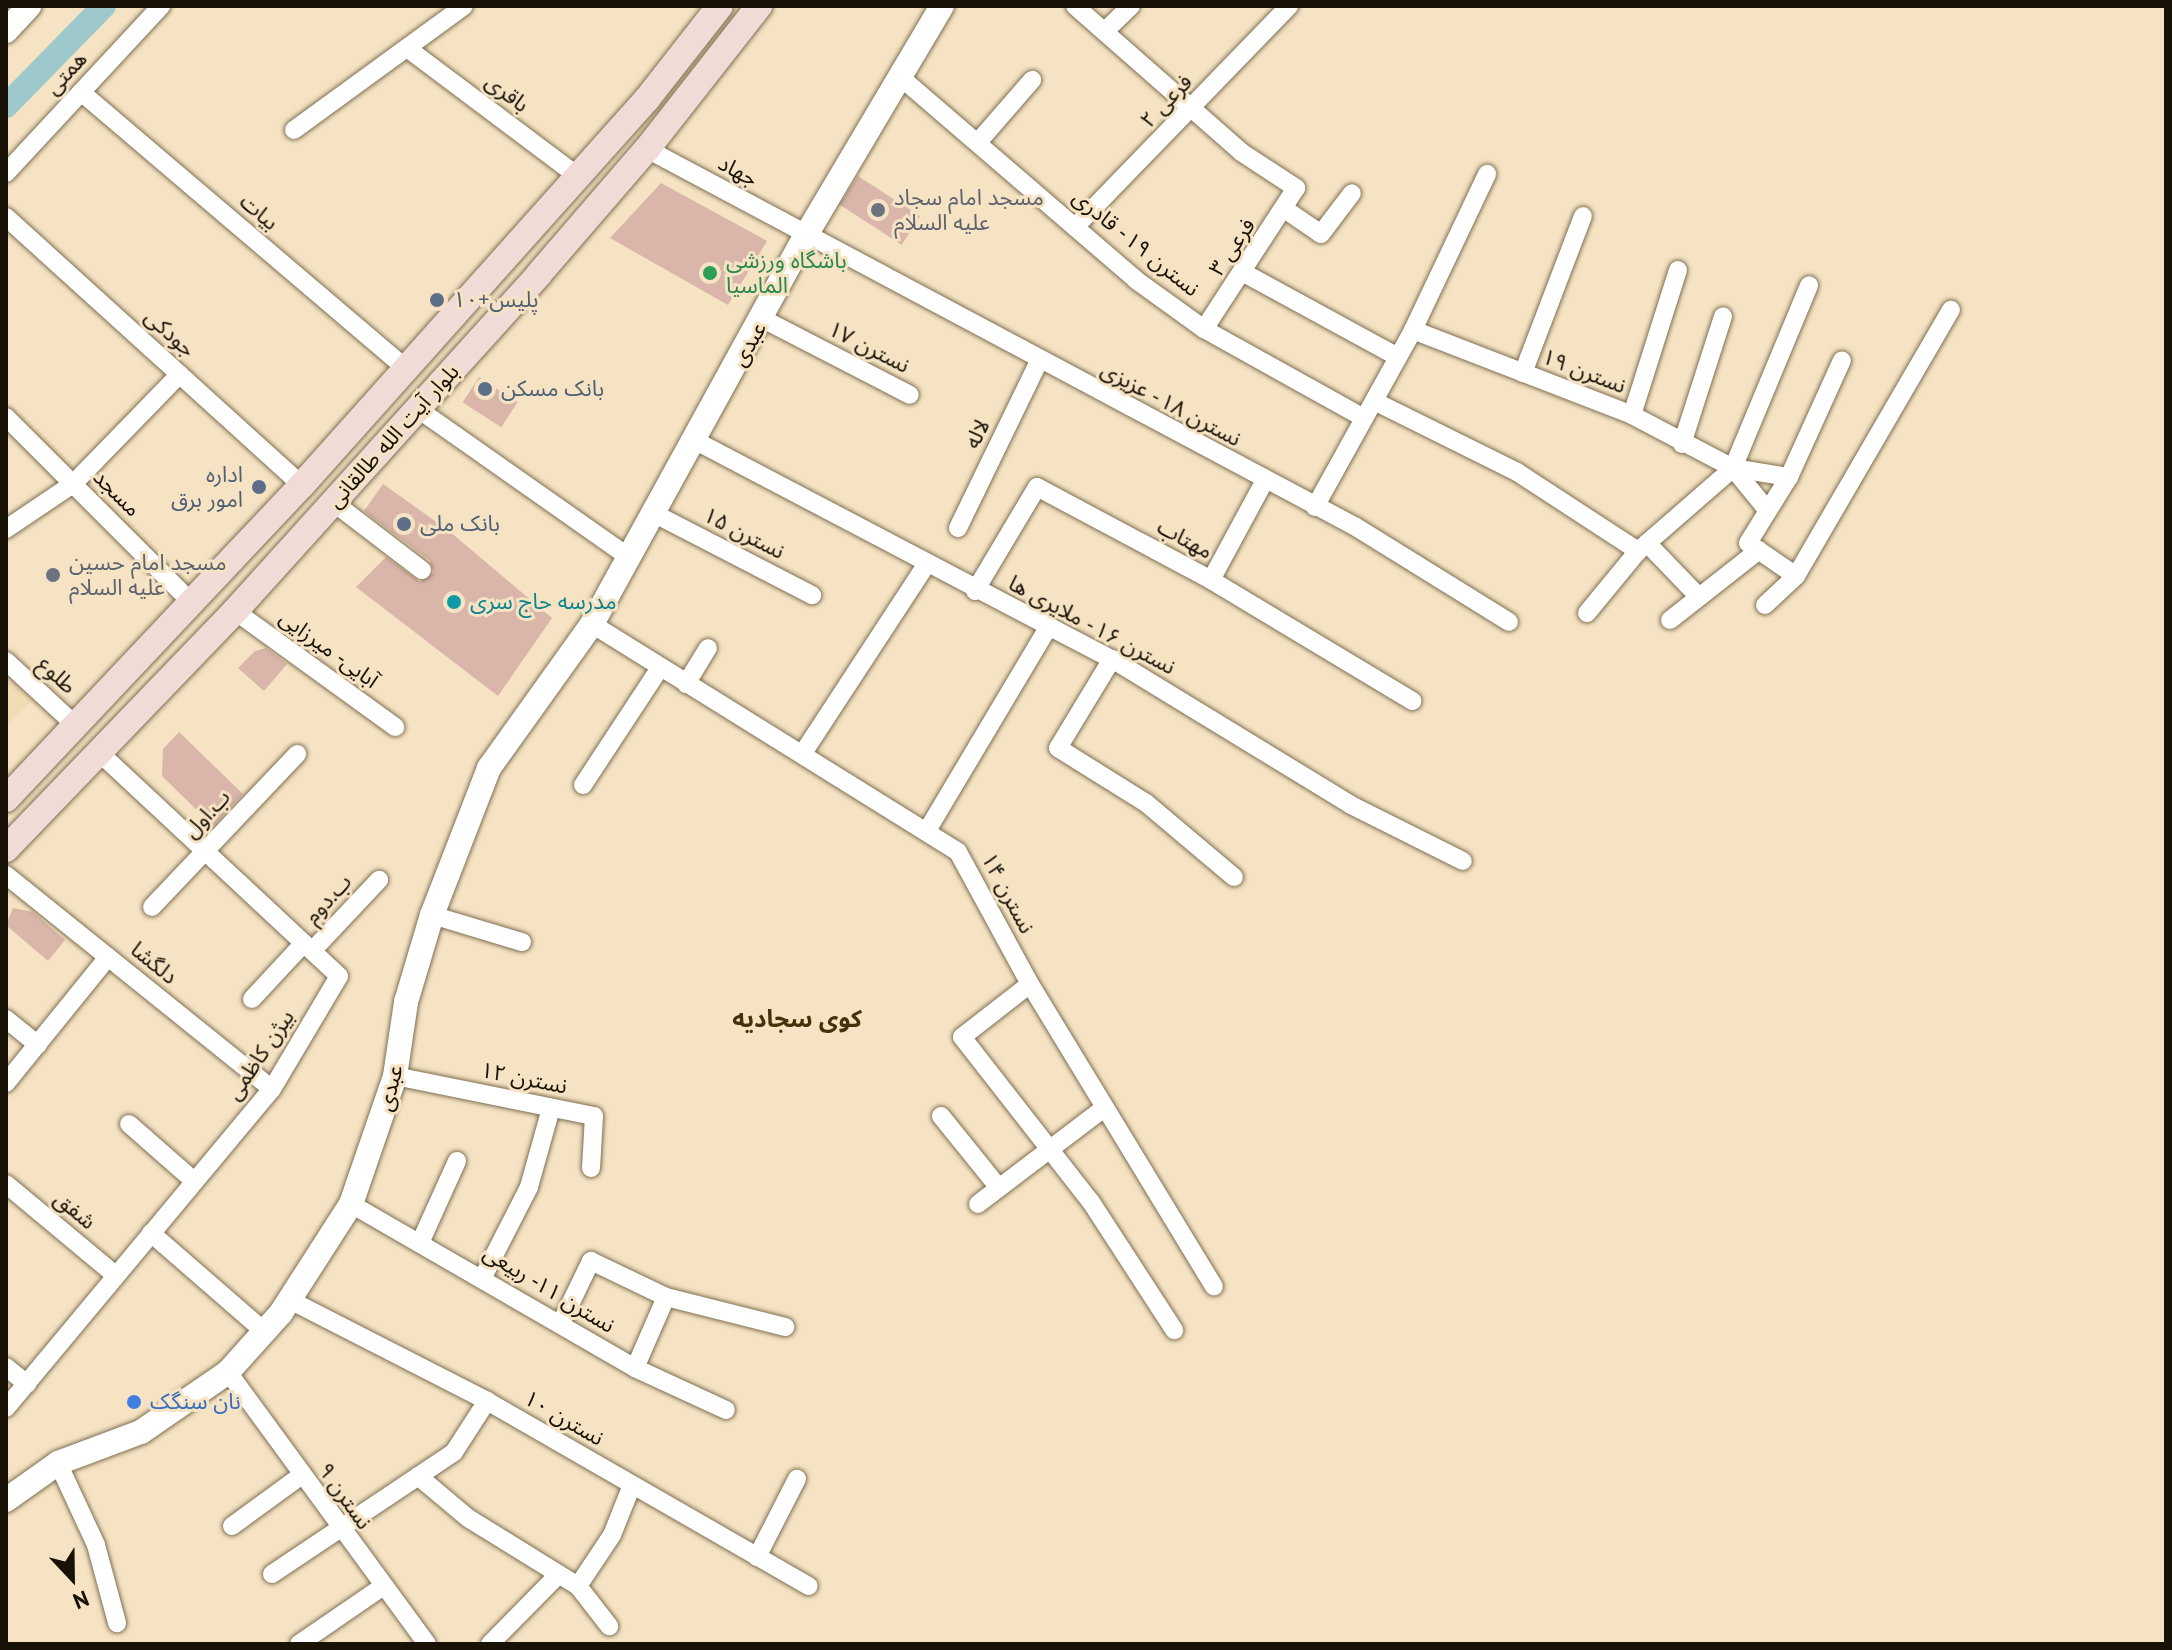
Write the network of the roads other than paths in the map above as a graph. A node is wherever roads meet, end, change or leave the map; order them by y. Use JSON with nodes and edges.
{"nodes":[{"id":1,"x":29,"y":6,"type":"edge"},
{"id":2,"x":161,"y":6,"type":"edge"},
{"id":3,"x":464,"y":6,"type":"edge"},
{"id":4,"x":720,"y":6,"type":"edge"},
{"id":5,"x":759,"y":6,"type":"edge"},
{"id":6,"x":942,"y":6,"type":"edge"},
{"id":7,"x":1075,"y":6,"type":"edge"},
{"id":8,"x":1131,"y":6,"type":"edge"},
{"id":9,"x":1289,"y":6,"type":"edge"},
{"id":10,"x":6,"y":31,"type":"edge"},
{"id":11,"x":1105,"y":31,"type":"junction"},
{"id":12,"x":407,"y":48,"type":"junction"},
{"id":13,"x":898,"y":75,"type":"junction"},
{"id":14,"x":1032,"y":80,"type":"dead end"},
{"id":15,"x":81,"y":92,"type":"junction"},
{"id":16,"x":1195,"y":107,"type":"junction"},
{"id":17,"x":294,"y":130,"type":"dead end"},
{"id":18,"x":979,"y":141,"type":"junction"},
{"id":19,"x":647,"y":149,"type":"junction"},
{"id":20,"x":6,"y":173,"type":"edge"},
{"id":21,"x":1487,"y":174,"type":"dead end"},
{"id":22,"x":579,"y":177,"type":"junction"},
{"id":23,"x":1352,"y":193,"type":"dead end"},
{"id":24,"x":1286,"y":210,"type":"junction"},
{"id":25,"x":1583,"y":216,"type":"dead end"},
{"id":26,"x":6,"y":217,"type":"edge"},
{"id":27,"x":1075,"y":227,"type":"junction"},
{"id":28,"x":806,"y":235,"type":"junction"},
{"id":29,"x":1678,"y":270,"type":"dead end"},
{"id":30,"x":1244,"y":273,"type":"junction"},
{"id":31,"x":1809,"y":285,"type":"dead end"},
{"id":32,"x":1951,"y":310,"type":"dead end"},
{"id":33,"x":1723,"y":316,"type":"dead end"},
{"id":34,"x":763,"y":319,"type":"junction"},
{"id":35,"x":1204,"y":329,"type":"junction"},
{"id":36,"x":1413,"y":330,"type":"junction"},
{"id":37,"x":1398,"y":357,"type":"junction"},
{"id":38,"x":1842,"y":360,"type":"dead end"},
{"id":39,"x":1039,"y":361,"type":"junction"},
{"id":40,"x":407,"y":369,"type":"junction"},
{"id":41,"x":1523,"y":373,"type":"junction"},
{"id":42,"x":180,"y":374,"type":"junction"},
{"id":43,"x":910,"y":395,"type":"dead end"},
{"id":44,"x":1374,"y":401,"type":"junction"},
{"id":45,"x":418,"y":409,"type":"junction"},
{"id":46,"x":1632,"y":415,"type":"junction"},
{"id":47,"x":6,"y":417,"type":"edge"},
{"id":48,"x":1364,"y":418,"type":"junction"},
{"id":49,"x":694,"y":440,"type":"junction"},
{"id":50,"x":1682,"y":444,"type":"junction"},
{"id":51,"x":1733,"y":468,"type":"junction"},
{"id":52,"x":1789,"y":477,"type":"junction"},
{"id":53,"x":1265,"y":480,"type":"junction"},
{"id":54,"x":73,"y":484,"type":"junction"},
{"id":55,"x":302,"y":485,"type":"junction"},
{"id":56,"x":333,"y":502,"type":"junction"},
{"id":57,"x":1315,"y":507,"type":"junction"},
{"id":58,"x":1768,"y":511,"type":"junction"},
{"id":59,"x":655,"y":514,"type":"junction"},
{"id":60,"x":958,"y":528,"type":"dead end"},
{"id":61,"x":6,"y":529,"type":"edge"},
{"id":62,"x":1642,"y":547,"type":"junction"},
{"id":63,"x":1759,"y":550,"type":"junction"},
{"id":64,"x":630,"y":558,"type":"junction"},
{"id":65,"x":926,"y":565,"type":"junction"},
{"id":66,"x":422,"y":570,"type":"dead end"},
{"id":67,"x":1796,"y":576,"type":"junction"},
{"id":68,"x":1211,"y":580,"type":"junction"},
{"id":69,"x":975,"y":591,"type":"junction"},
{"id":70,"x":812,"y":595,"type":"dead end"},
{"id":71,"x":1699,"y":597,"type":"junction"},
{"id":72,"x":193,"y":604,"type":"junction"},
{"id":73,"x":1765,"y":605,"type":"dead end"},
{"id":74,"x":235,"y":611,"type":"junction"},
{"id":75,"x":1587,"y":613,"type":"dead end"},
{"id":76,"x":1670,"y":620,"type":"dead end"},
{"id":77,"x":1509,"y":622,"type":"dead end"},
{"id":78,"x":592,"y":624,"type":"junction"},
{"id":79,"x":1047,"y":629,"type":"junction"},
{"id":80,"x":708,"y":648,"type":"dead end"},
{"id":81,"x":1112,"y":659,"type":"junction"},
{"id":82,"x":6,"y":661,"type":"edge"},
{"id":83,"x":660,"y":668,"type":"junction"},
{"id":84,"x":686,"y":684,"type":"junction"},
{"id":85,"x":1412,"y":701,"type":"dead end"},
{"id":86,"x":75,"y":725,"type":"junction"},
{"id":87,"x":395,"y":727,"type":"dead end"},
{"id":88,"x":803,"y":753,"type":"junction"},
{"id":89,"x":101,"y":754,"type":"junction"},
{"id":90,"x":297,"y":754,"type":"dead end"},
{"id":91,"x":583,"y":785,"type":"dead end"},
{"id":92,"x":6,"y":799,"type":"edge"},
{"id":93,"x":928,"y":829,"type":"junction"},
{"id":94,"x":9,"y":849,"type":"edge"},
{"id":95,"x":205,"y":851,"type":"junction"},
{"id":96,"x":1463,"y":861,"type":"dead end"},
{"id":97,"x":6,"y":875,"type":"edge"},
{"id":98,"x":1234,"y":877,"type":"dead end"},
{"id":99,"x":379,"y":880,"type":"dead end"},
{"id":100,"x":152,"y":907,"type":"dead end"},
{"id":101,"x":432,"y":915,"type":"junction"},
{"id":102,"x":522,"y":942,"type":"dead end"},
{"id":103,"x":308,"y":947,"type":"junction"},
{"id":104,"x":108,"y":957,"type":"junction"},
{"id":105,"x":1030,"y":984,"type":"junction"},
{"id":106,"x":252,"y":999,"type":"dead end"},
{"id":107,"x":6,"y":1019,"type":"edge"},
{"id":108,"x":38,"y":1045,"type":"junction"},
{"id":109,"x":395,"y":1076,"type":"junction"},
{"id":110,"x":6,"y":1083,"type":"edge"},
{"id":111,"x":272,"y":1089,"type":"junction"},
{"id":112,"x":551,"y":1108,"type":"junction"},
{"id":113,"x":1104,"y":1108,"type":"junction"},
{"id":114,"x":941,"y":1116,"type":"dead end"},
{"id":115,"x":129,"y":1124,"type":"dead end"},
{"id":116,"x":1050,"y":1149,"type":"junction"},
{"id":117,"x":457,"y":1161,"type":"dead end"},
{"id":118,"x":591,"y":1168,"type":"dead end"},
{"id":119,"x":193,"y":1180,"type":"junction"},
{"id":120,"x":6,"y":1184,"type":"edge"},
{"id":121,"x":999,"y":1188,"type":"junction"},
{"id":122,"x":351,"y":1204,"type":"junction"},
{"id":123,"x":978,"y":1204,"type":"dead end"},
{"id":124,"x":151,"y":1233,"type":"junction"},
{"id":125,"x":420,"y":1243,"type":"junction"},
{"id":126,"x":113,"y":1273,"type":"junction"},
{"id":127,"x":483,"y":1277,"type":"junction"},
{"id":128,"x":1214,"y":1287,"type":"dead end"},
{"id":129,"x":666,"y":1297,"type":"junction"},
{"id":130,"x":290,"y":1300,"type":"junction"},
{"id":131,"x":561,"y":1323,"type":"junction"},
{"id":132,"x":785,"y":1327,"type":"dead end"},
{"id":133,"x":1174,"y":1330,"type":"dead end"},
{"id":134,"x":266,"y":1333,"type":"junction"},
{"id":135,"x":6,"y":1367,"type":"edge"},
{"id":136,"x":635,"y":1368,"type":"junction"},
{"id":137,"x":228,"y":1372,"type":"junction"},
{"id":138,"x":27,"y":1384,"type":"junction"},
{"id":139,"x":487,"y":1401,"type":"junction"},
{"id":140,"x":6,"y":1408,"type":"edge"},
{"id":141,"x":726,"y":1410,"type":"dead end"},
{"id":142,"x":58,"y":1463,"type":"junction"},
{"id":143,"x":302,"y":1475,"type":"junction"},
{"id":144,"x":418,"y":1476,"type":"junction"},
{"id":145,"x":797,"y":1479,"type":"dead end"},
{"id":146,"x":632,"y":1485,"type":"junction"},
{"id":147,"x":6,"y":1500,"type":"edge"},
{"id":148,"x":232,"y":1526,"type":"dead end"},
{"id":149,"x":340,"y":1531,"type":"junction"},
{"id":150,"x":757,"y":1557,"type":"junction"},
{"id":151,"x":272,"y":1574,"type":"dead end"},
{"id":152,"x":558,"y":1575,"type":"junction"},
{"id":153,"x":578,"y":1586,"type":"junction"},
{"id":154,"x":809,"y":1586,"type":"dead end"},
{"id":155,"x":382,"y":1587,"type":"junction"},
{"id":156,"x":117,"y":1623,"type":"dead end"},
{"id":157,"x":609,"y":1626,"type":"dead end"},
{"id":158,"x":301,"y":1644,"type":"edge"},
{"id":159,"x":427,"y":1644,"type":"edge"},
{"id":160,"x":490,"y":1644,"type":"edge"}],
"edges":[{"from":1,"to":10,"type":"street"},
{"from":2,"to":15,"type":"street","name":"همتی"},
{"from":3,"to":12,"type":"street"},
{"from":4,"to":22,"type":"main road","name":"بلوار آیت الله طالقانی"},
{"from":5,"to":19,"type":"main road","name":"بلوار آیت الله طالقانی"},
{"from":6,"to":13,"type":"street","name":"عبدی"},
{"from":7,"to":11,"type":"street"},
{"from":8,"to":11,"type":"street"},
{"from":9,"to":16,"type":"street","name":"فرعی ۲"},
{"from":11,"to":16,"type":"street"},
{"from":12,"to":17,"type":"street"},
{"from":12,"to":22,"type":"street","name":"باقری"},
{"from":13,"to":18,"type":"street","name":"نسترن ۱۹ - قادری"},
{"from":13,"to":28,"type":"street","name":"عبدی"},
{"from":14,"to":18,"type":"street"},
{"from":15,"to":20,"type":"street","name":"همتی"},
{"from":15,"to":40,"type":"street","name":"بیات"},
{"from":16,"to":24,"type":"street","name":"فرعی ۳"},
{"from":16,"to":27,"type":"street","name":"فرعی ۲"},
{"from":18,"to":27,"type":"street","name":"نسترن ۱۹ - قادری"},
{"from":19,"to":28,"type":"street","name":"جهاد"},
{"from":19,"to":45,"type":"main road","name":"بلوار آیت الله طالقانی"},
{"from":21,"to":36,"type":"street"},
{"from":22,"to":40,"type":"main road","name":"بلوار آیت الله طالقانی"},
{"from":23,"to":24,"type":"street"},
{"from":24,"to":30,"type":"street","name":"فرعی ۳"},
{"from":25,"to":41,"type":"street"},
{"from":26,"to":42,"type":"street","name":"جودکی"},
{"from":27,"to":35,"type":"street","name":"نسترن ۱۹ - قادری"},
{"from":28,"to":34,"type":"street","name":"عبدی"},
{"from":28,"to":39,"type":"street","name":"نسترن ۱۸ - عزیزی"},
{"from":29,"to":46,"type":"street"},
{"from":30,"to":35,"type":"street","name":"فرعی ۳"},
{"from":30,"to":37,"type":"street"},
{"from":31,"to":51,"type":"street"},
{"from":32,"to":67,"type":"street"},
{"from":33,"to":50,"type":"street"},
{"from":34,"to":43,"type":"street","name":"نسترن ۱۷"},
{"from":34,"to":49,"type":"street","name":"عبدی"},
{"from":35,"to":48,"type":"street","name":"نسترن ۱۹ - قادری"},
{"from":36,"to":37,"type":"street"},
{"from":36,"to":41,"type":"street","name":"نسترن ۱۹"},
{"from":37,"to":44,"type":"street"},
{"from":38,"to":52,"type":"street"},
{"from":39,"to":53,"type":"street","name":"نسترن ۱۸ - عزیزی"},
{"from":39,"to":60,"type":"street","name":"لاله"},
{"from":40,"to":55,"type":"main road","name":"بلوار آیت الله طالقانی"},
{"from":41,"to":46,"type":"street","name":"نسترن ۱۹"},
{"from":42,"to":54,"type":"street"},
{"from":42,"to":55,"type":"street","name":"جودکی"},
{"from":44,"to":48,"type":"street"},
{"from":44,"to":62,"type":"street"},
{"from":45,"to":56,"type":"main road","name":"بلوار آیت الله طالقانی"},
{"from":45,"to":64,"type":"street"},
{"from":46,"to":50,"type":"street","name":"نسترن ۱۹"},
{"from":47,"to":54,"type":"street","name":"مسجد"},
{"from":48,"to":57,"type":"street"},
{"from":49,"to":59,"type":"street","name":"عبدی"},
{"from":49,"to":65,"type":"street","name":"نسترن ۱۶ - ملایری ها"},
{"from":50,"to":51,"type":"street","name":"نسترن ۱۹"},
{"from":51,"to":52,"type":"street","name":"نسترن ۱۹"},
{"from":51,"to":58,"type":"street","name":"نسترن ۱۹"},
{"from":51,"to":62,"type":"street"},
{"from":52,"to":58,"type":"street"},
{"from":53,"to":57,"type":"street","name":"نسترن ۱۸ - عزیزی"},
{"from":53,"to":68,"type":"street"},
{"from":54,"to":61,"type":"street"},
{"from":54,"to":72,"type":"street","name":"مسجد"},
{"from":55,"to":72,"type":"main road","name":"بلوار آیت الله طالقانی"},
{"from":56,"to":66,"type":"street"},
{"from":56,"to":74,"type":"main road","name":"بلوار آیت الله طالقانی"},
{"from":57,"to":77,"type":"street","name":"نسترن ۱۸ - عزیزی"},
{"from":58,"to":63,"type":"street"},
{"from":59,"to":64,"type":"street","name":"عبدی"},
{"from":59,"to":70,"type":"street","name":"نسترن ۱۵"},
{"from":62,"to":71,"type":"street"},
{"from":62,"to":75,"type":"street"},
{"from":63,"to":67,"type":"street"},
{"from":63,"to":71,"type":"street"},
{"from":64,"to":78,"type":"street","name":"عبدی"},
{"from":65,"to":69,"type":"street","name":"نسترن ۱۶ - ملایری ها"},
{"from":65,"to":88,"type":"street"},
{"from":67,"to":73,"type":"street"},
{"from":68,"to":69,"type":"street","name":"مهتاب"},
{"from":68,"to":85,"type":"street","name":"مهتاب"},
{"from":69,"to":79,"type":"street","name":"نسترن ۱۶ - ملایری ها"},
{"from":71,"to":76,"type":"street"},
{"from":72,"to":86,"type":"main road","name":"بلوار آیت الله طالقانی"},
{"from":74,"to":87,"type":"street","name":"آبایی- میرزایی"},
{"from":74,"to":89,"type":"main road","name":"بلوار آیت الله طالقانی"},
{"from":78,"to":83,"type":"street","name":"نسترن ۱۴"},
{"from":78,"to":101,"type":"street","name":"عبدی"},
{"from":79,"to":81,"type":"street","name":"نسترن ۱۶ - ملایری ها"},
{"from":79,"to":93,"type":"street"},
{"from":80,"to":84,"type":"street"},
{"from":81,"to":96,"type":"street","name":"نسترن ۱۶ - ملایری ها"},
{"from":81,"to":98,"type":"street"},
{"from":82,"to":86,"type":"street","name":"طلوع"},
{"from":83,"to":84,"type":"street","name":"نسترن ۱۴"},
{"from":83,"to":91,"type":"street"},
{"from":84,"to":88,"type":"street","name":"نسترن ۱۴"},
{"from":86,"to":92,"type":"main road","name":"بلوار آیت الله طالقانی"},
{"from":88,"to":93,"type":"street","name":"نسترن ۱۴"},
{"from":89,"to":94,"type":"main road","name":"بلوار آیت الله طالقانی"},
{"from":89,"to":95,"type":"street","name":"بیژن کاظمی"},
{"from":90,"to":95,"type":"street","name":"ب.اول"},
{"from":93,"to":105,"type":"street","name":"نسترن ۱۴"},
{"from":95,"to":100,"type":"street","name":"ب.اول"},
{"from":95,"to":103,"type":"street","name":"بیژن کاظمی"},
{"from":97,"to":104,"type":"street","name":"دلگشا"},
{"from":99,"to":103,"type":"street","name":"ب.دوم"},
{"from":101,"to":102,"type":"street"},
{"from":101,"to":109,"type":"street","name":"عبدی"},
{"from":103,"to":106,"type":"street","name":"ب.دوم"},
{"from":103,"to":111,"type":"street","name":"بیژن کاظمی"},
{"from":104,"to":108,"type":"street"},
{"from":104,"to":111,"type":"street","name":"دلگشا"},
{"from":105,"to":113,"type":"street","name":"نسترن ۱۴"},
{"from":105,"to":116,"type":"street"},
{"from":107,"to":108,"type":"street"},
{"from":108,"to":110,"type":"street"},
{"from":109,"to":112,"type":"street","name":"نسترن ۱۲"},
{"from":109,"to":122,"type":"street","name":"عبدی"},
{"from":111,"to":119,"type":"street","name":"بیژن کاظمی"},
{"from":112,"to":118,"type":"street","name":"نسترن ۱۲"},
{"from":112,"to":127,"type":"street"},
{"from":113,"to":116,"type":"street"},
{"from":113,"to":128,"type":"street","name":"نسترن ۱۴"},
{"from":114,"to":121,"type":"street"},
{"from":115,"to":119,"type":"street"},
{"from":116,"to":121,"type":"street"},
{"from":116,"to":133,"type":"street"},
{"from":117,"to":125,"type":"street"},
{"from":119,"to":124,"type":"street","name":"بیژن کاظمی"},
{"from":120,"to":126,"type":"street","name":"شفق"},
{"from":121,"to":123,"type":"street"},
{"from":122,"to":125,"type":"street","name":"نسترن ۱۱- ربیعی"},
{"from":122,"to":130,"type":"street","name":"عبدی"},
{"from":124,"to":126,"type":"street","name":"بیژن کاظمی"},
{"from":124,"to":134,"type":"street"},
{"from":125,"to":127,"type":"street","name":"نسترن ۱۱- ربیعی"},
{"from":126,"to":138,"type":"street","name":"بیژن کاظمی"},
{"from":127,"to":131,"type":"street","name":"نسترن ۱۱- ربیعی"},
{"from":129,"to":131,"type":"street"},
{"from":129,"to":132,"type":"street"},
{"from":129,"to":136,"type":"street"},
{"from":130,"to":134,"type":"street","name":"عبدی"},
{"from":130,"to":139,"type":"street","name":"نسترن ۱۰"},
{"from":131,"to":136,"type":"street","name":"نسترن ۱۱- ربیعی"},
{"from":134,"to":137,"type":"street","name":"عبدی"},
{"from":135,"to":138,"type":"street"},
{"from":136,"to":141,"type":"street","name":"نسترن ۱۱- ربیعی"},
{"from":137,"to":142,"type":"street","name":"عبدی"},
{"from":137,"to":143,"type":"street","name":"نسترن ۹"},
{"from":138,"to":140,"type":"street","name":"بیژن کاظمی"},
{"from":139,"to":144,"type":"street"},
{"from":139,"to":146,"type":"street","name":"نسترن ۱۰"},
{"from":142,"to":147,"type":"street","name":"عبدی"},
{"from":142,"to":156,"type":"street"},
{"from":143,"to":148,"type":"street"},
{"from":143,"to":149,"type":"street","name":"نسترن ۹"},
{"from":144,"to":149,"type":"street"},
{"from":144,"to":152,"type":"street"},
{"from":145,"to":150,"type":"street"},
{"from":146,"to":150,"type":"street","name":"نسترن ۱۰"},
{"from":146,"to":153,"type":"street"},
{"from":149,"to":151,"type":"street"},
{"from":149,"to":155,"type":"street","name":"نسترن ۹"},
{"from":150,"to":154,"type":"street","name":"نسترن ۱۰"},
{"from":152,"to":153,"type":"street"},
{"from":152,"to":160,"type":"street"},
{"from":153,"to":157,"type":"street"},
{"from":155,"to":158,"type":"street"},
{"from":155,"to":159,"type":"street","name":"نسترن ۹"}]}
